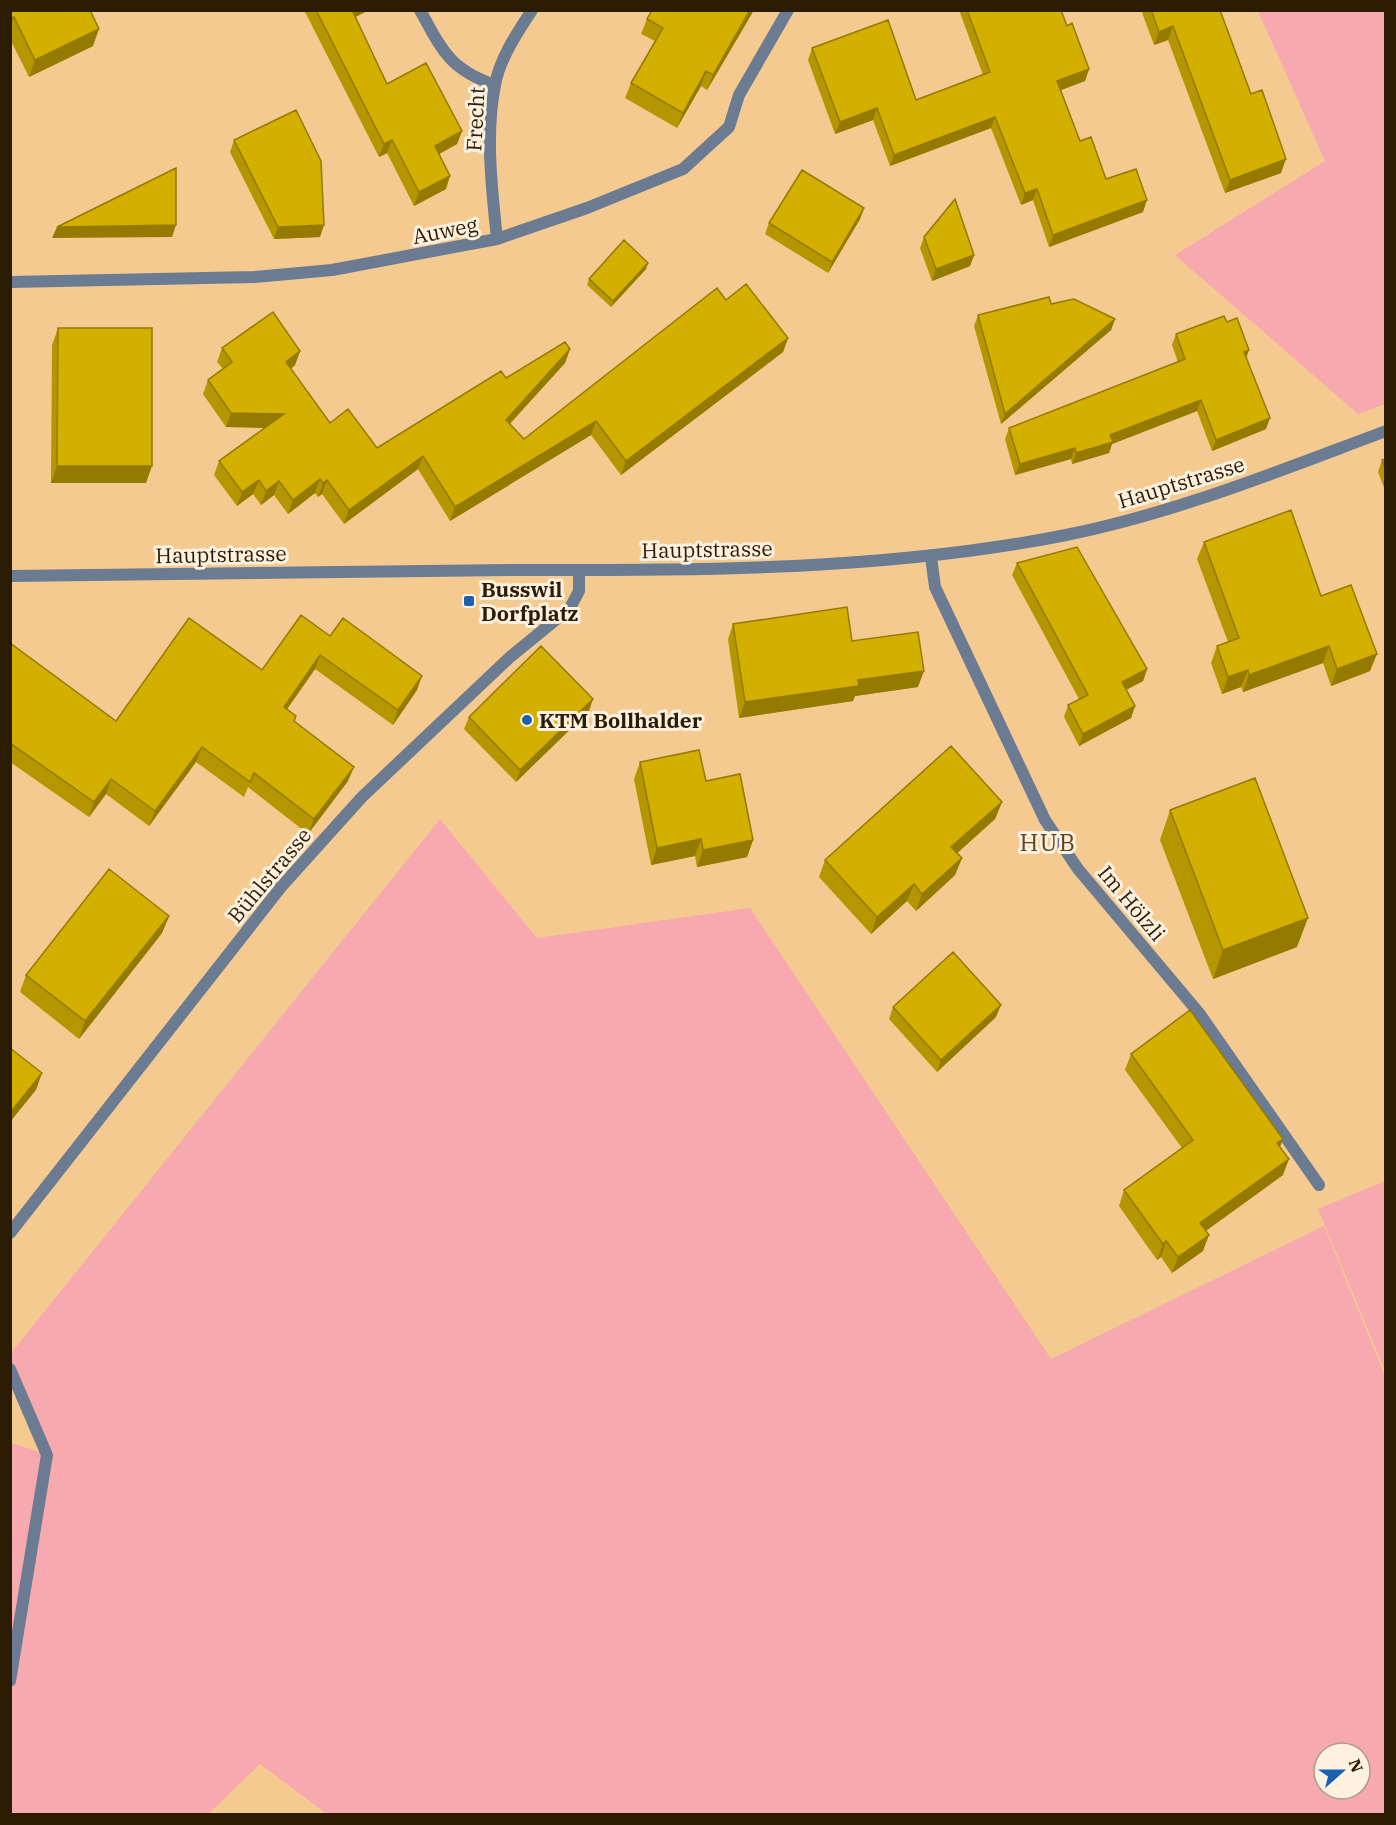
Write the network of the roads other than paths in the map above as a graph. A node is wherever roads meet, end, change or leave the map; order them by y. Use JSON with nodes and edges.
{"nodes":[{"id":1,"x":420,"y":10,"type":"edge"},
{"id":2,"x":532,"y":10,"type":"edge"},
{"id":3,"x":788,"y":10,"type":"edge"},
{"id":4,"x":495,"y":85,"type":"junction"},
{"id":5,"x":498,"y":239,"type":"junction"},
{"id":6,"x":10,"y":282,"type":"edge"},
{"id":7,"x":1386,"y":431,"type":"edge"},
{"id":8,"x":931,"y":556,"type":"junction"},
{"id":9,"x":579,"y":570,"type":"junction"},
{"id":10,"x":10,"y":576,"type":"edge"},
{"id":11,"x":1319,"y":1185,"type":"dead end"},
{"id":12,"x":10,"y":1233,"type":"edge"},
{"id":13,"x":10,"y":1369,"type":"edge"},
{"id":14,"x":10,"y":1681,"type":"edge"}],
"edges":[{"from":1,"to":4,"type":"street"},
{"from":2,"to":4,"type":"street","name":"Frecht"},
{"from":3,"to":5,"type":"street","name":"Auweg"},
{"from":4,"to":5,"type":"street","name":"Frecht"},
{"from":5,"to":6,"type":"street","name":"Auweg"},
{"from":7,"to":8,"type":"street","name":"Hauptstrasse"},
{"from":8,"to":9,"type":"street","name":"Hauptstrasse"},
{"from":8,"to":11,"type":"street","name":"Im Hölzli"},
{"from":9,"to":10,"type":"street","name":"Hauptstrasse"},
{"from":9,"to":12,"type":"street","name":"Bühlstrasse"},
{"from":13,"to":14,"type":"street"}]}
